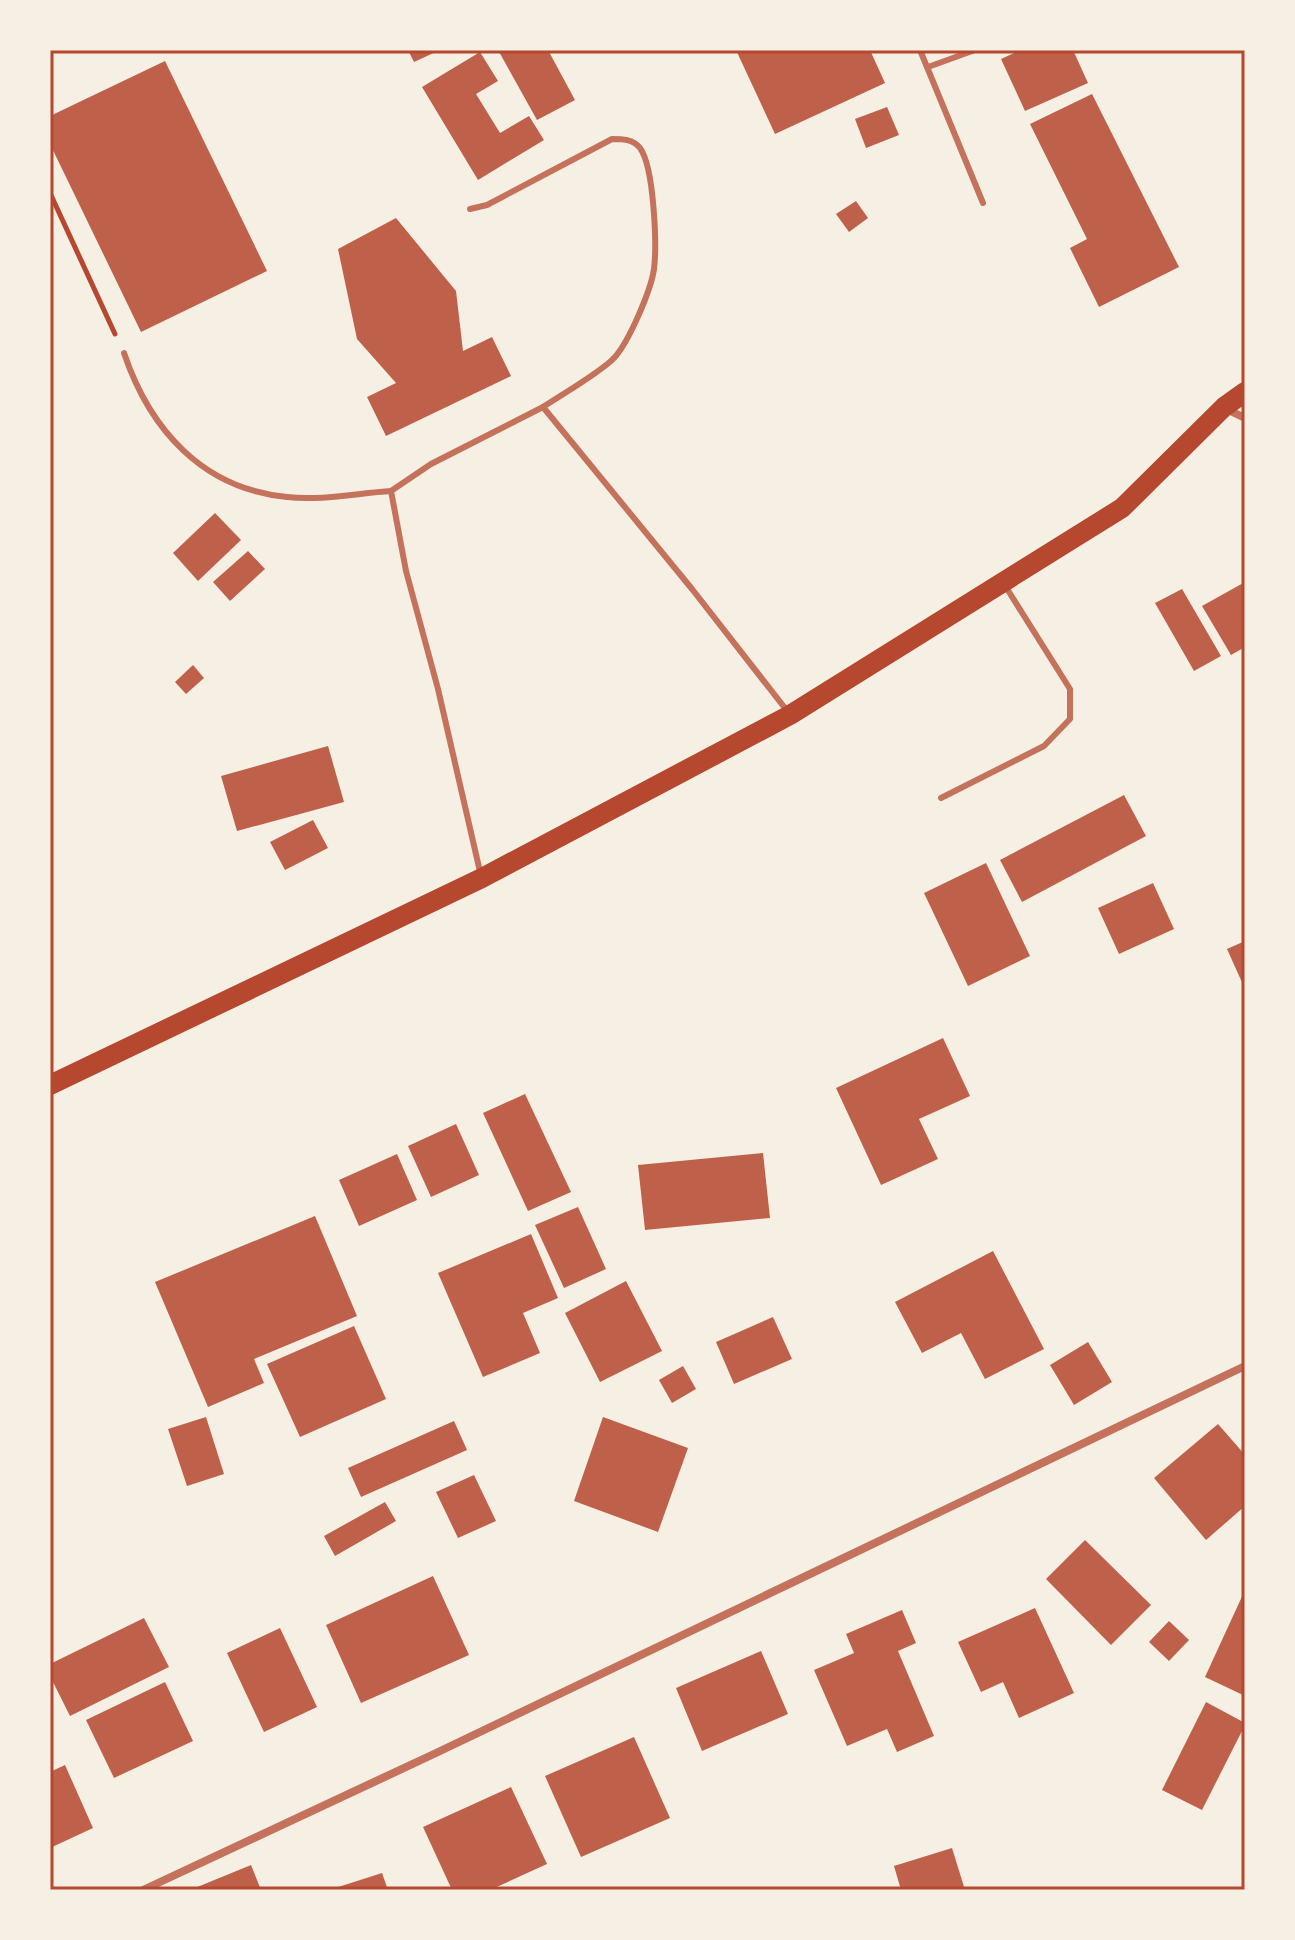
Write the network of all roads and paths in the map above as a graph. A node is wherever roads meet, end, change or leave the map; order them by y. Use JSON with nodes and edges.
{"nodes":[{"id":1,"x":920,"y":50,"type":"edge"},
{"id":2,"x":975,"y":50,"type":"edge"},
{"id":3,"x":928,"y":67,"type":"junction"},
{"id":4,"x":50,"y":193,"type":"edge"},
{"id":5,"x":983,"y":203,"type":"dead end"},
{"id":6,"x":470,"y":209,"type":"dead end"},
{"id":7,"x":124,"y":353,"type":"joint"},
{"id":8,"x":1245,"y":392,"type":"edge"},
{"id":9,"x":543,"y":407,"type":"junction"},
{"id":10,"x":1224,"y":407,"type":"junction"},
{"id":11,"x":1245,"y":418,"type":"edge"},
{"id":12,"x":391,"y":491,"type":"junction"},
{"id":13,"x":1002,"y":581,"type":"junction"},
{"id":14,"x":790,"y":715,"type":"junction"},
{"id":15,"x":941,"y":798,"type":"dead end"},
{"id":16,"x":482,"y":878,"type":"junction"},
{"id":17,"x":50,"y":1085,"type":"edge"},
{"id":18,"x":1245,"y":1366,"type":"edge"},
{"id":19,"x":143,"y":1890,"type":"edge"}],
"edges":[{"from":1,"to":3,"type":"lane"},
{"from":2,"to":3,"type":"lane"},
{"from":3,"to":5,"type":"lane"},
{"from":4,"to":7,"type":"path"},
{"from":6,"to":9,"type":"lane"},
{"from":7,"to":12,"type":"lane"},
{"from":8,"to":10,"type":"main road"},
{"from":9,"to":12,"type":"lane"},
{"from":9,"to":14,"type":"lane"},
{"from":10,"to":11,"type":"street"},
{"from":10,"to":13,"type":"main road"},
{"from":12,"to":16,"type":"lane"},
{"from":13,"to":14,"type":"main road"},
{"from":13,"to":15,"type":"lane"},
{"from":14,"to":16,"type":"main road"},
{"from":16,"to":17,"type":"main road"},
{"from":18,"to":19,"type":"street"}]}
